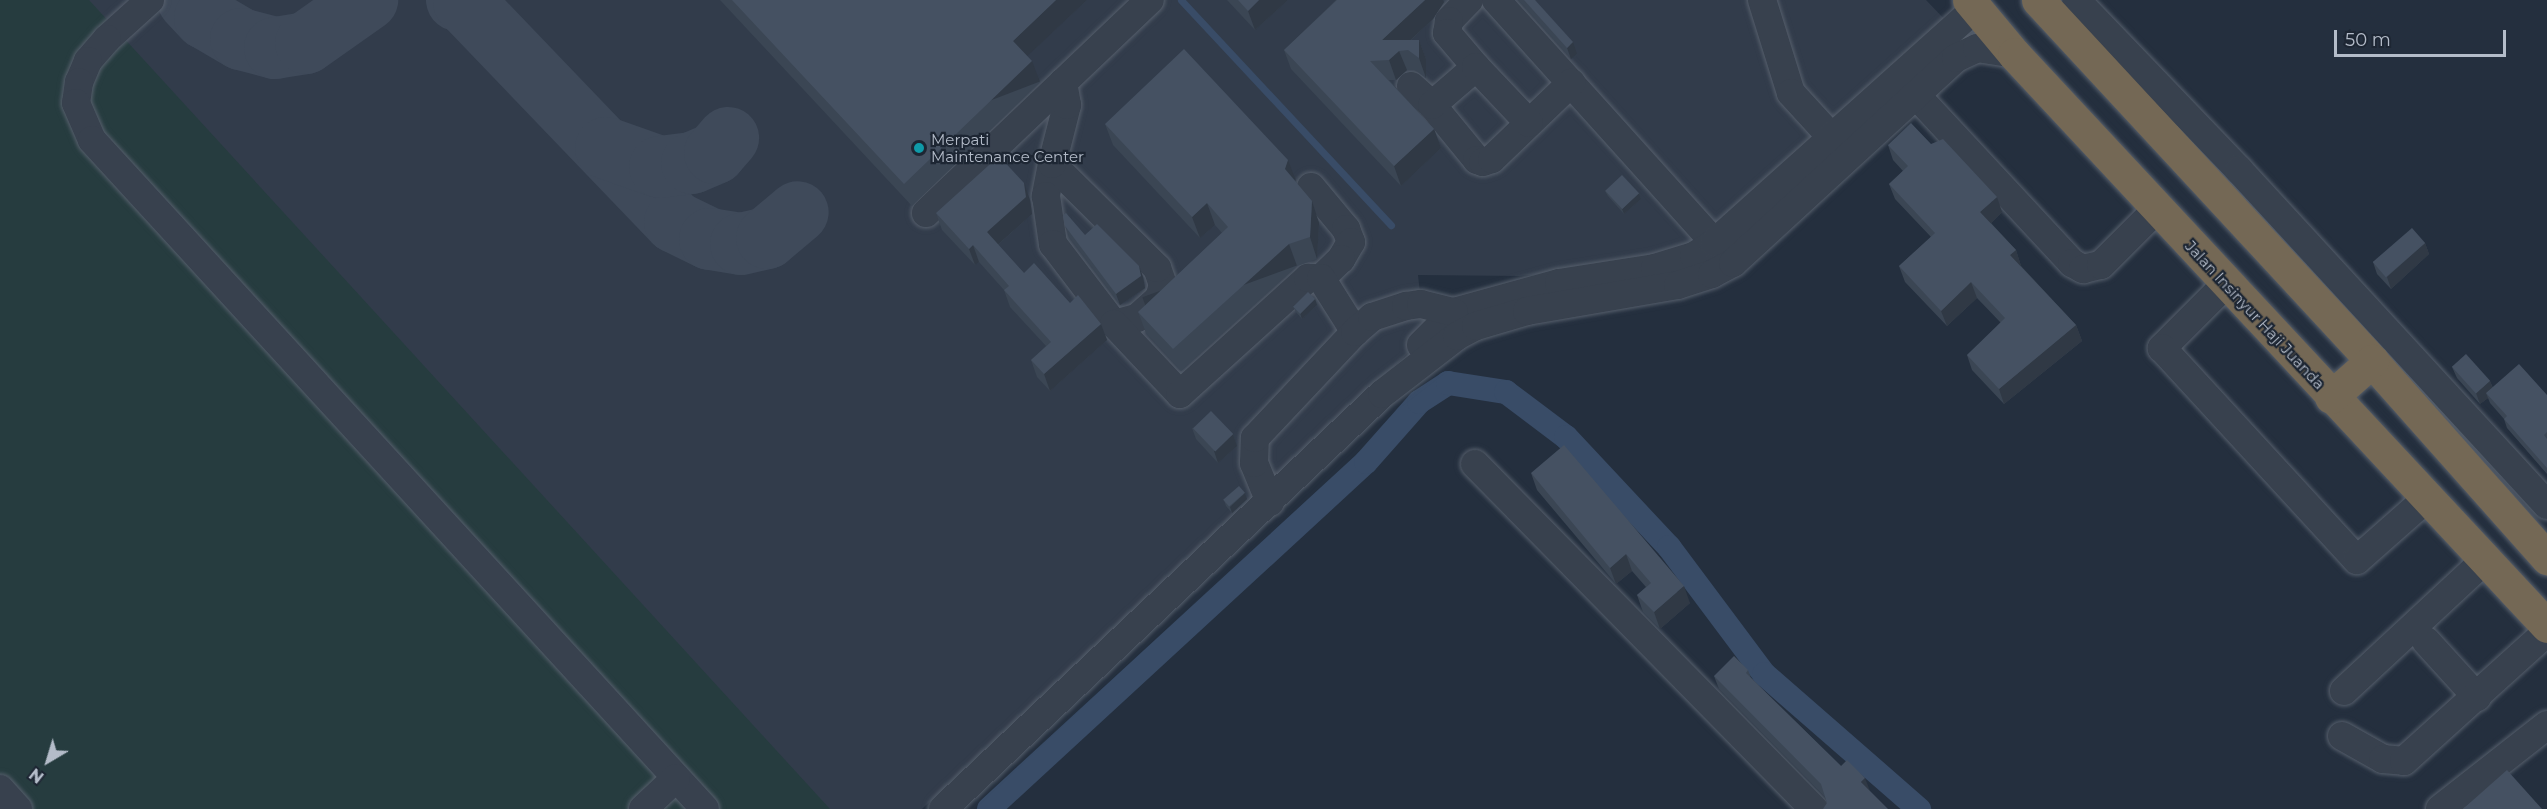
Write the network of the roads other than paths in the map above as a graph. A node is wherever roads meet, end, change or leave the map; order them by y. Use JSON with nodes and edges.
{"nodes":[{"id":1,"x":150,"y":0,"type":"edge"},
{"id":2,"x":1150,"y":0,"type":"edge"},
{"id":3,"x":1469,"y":0,"type":"edge"},
{"id":4,"x":1496,"y":0,"type":"edge"},
{"id":5,"x":1762,"y":0,"type":"edge"},
{"id":6,"x":2038,"y":0,"type":"edge"},
{"id":7,"x":2076,"y":0,"type":"edge"},
{"id":8,"x":1973,"y":4,"type":"edge"},
{"id":9,"x":2014,"y":54,"type":"junction"},
{"id":10,"x":1476,"y":67,"type":"junction"},
{"id":11,"x":1063,"y":82,"type":"junction"},
{"id":12,"x":1571,"y":83,"type":"junction"},
{"id":13,"x":1915,"y":94,"type":"junction"},
{"id":14,"x":1528,"y":123,"type":"junction"},
{"id":15,"x":1834,"y":140,"type":"junction"},
{"id":16,"x":1052,"y":164,"type":"junction"},
{"id":17,"x":1311,"y":187,"type":"dead end"},
{"id":18,"x":2157,"y":209,"type":"junction"},
{"id":19,"x":926,"y":213,"type":"dead end"},
{"id":20,"x":1717,"y":245,"type":"junction"},
{"id":21,"x":1321,"y":278,"type":"junction"},
{"id":22,"x":2226,"y":284,"type":"junction"},
{"id":23,"x":1454,"y":312,"type":"junction"},
{"id":24,"x":1114,"y":324,"type":"junction"},
{"id":25,"x":1354,"y":332,"type":"junction"},
{"id":26,"x":2372,"y":361,"type":"junction"},
{"id":27,"x":1382,"y":394,"type":"junction"},
{"id":28,"x":2331,"y":397,"type":"junction"},
{"id":29,"x":1475,"y":464,"type":"dead end"},
{"id":30,"x":2427,"y":498,"type":"junction"},
{"id":31,"x":1270,"y":502,"type":"junction"},
{"id":32,"x":2547,"y":505,"type":"edge"},
{"id":33,"x":2547,"y":558,"type":"edge"},
{"id":34,"x":2485,"y":560,"type":"junction"},
{"id":35,"x":2547,"y":626,"type":"edge"},
{"id":36,"x":2547,"y":632,"type":"edge"},
{"id":37,"x":2426,"y":641,"type":"dead end"},
{"id":38,"x":2344,"y":691,"type":"dead end"},
{"id":39,"x":2477,"y":697,"type":"junction"},
{"id":40,"x":2547,"y":725,"type":"edge"},
{"id":41,"x":2342,"y":736,"type":"dead end"},
{"id":42,"x":676,"y":778,"type":"junction"},
{"id":43,"x":0,"y":789,"type":"edge"},
{"id":44,"x":18,"y":809,"type":"edge"},
{"id":45,"x":643,"y":809,"type":"edge"},
{"id":46,"x":705,"y":809,"type":"edge"},
{"id":47,"x":943,"y":809,"type":"edge"},
{"id":48,"x":1814,"y":809,"type":"edge"},
{"id":49,"x":2440,"y":809,"type":"edge"}],
"edges":[{"from":1,"to":42,"type":"street"},
{"from":2,"to":11,"type":"street"},
{"from":3,"to":10,"type":"street"},
{"from":4,"to":12,"type":"street"},
{"from":5,"to":15,"type":"street"},
{"from":6,"to":26,"type":"highway"},
{"from":7,"to":32,"type":"street"},
{"from":8,"to":9,"type":"highway","name":"Jalan Insinyur Haji Juanda"},
{"from":8,"to":15,"type":"street"},
{"from":9,"to":13,"type":"street"},
{"from":9,"to":18,"type":"highway","name":"Jalan Insinyur Haji Juanda"},
{"from":10,"to":14,"type":"street"},
{"from":10,"to":14,"type":"street"},
{"from":11,"to":16,"type":"street"},
{"from":11,"to":19,"type":"street"},
{"from":12,"to":14,"type":"street"},
{"from":12,"to":20,"type":"street"},
{"from":13,"to":15,"type":"street"},
{"from":13,"to":18,"type":"street"},
{"from":15,"to":20,"type":"street"},
{"from":16,"to":24,"type":"street"},
{"from":16,"to":24,"type":"street"},
{"from":17,"to":21,"type":"street"},
{"from":18,"to":22,"type":"highway","name":"Jalan Insinyur Haji Juanda"},
{"from":20,"to":23,"type":"street"},
{"from":20,"to":27,"type":"street"},
{"from":21,"to":24,"type":"street"},
{"from":21,"to":25,"type":"street"},
{"from":22,"to":28,"type":"highway","name":"Jalan Insinyur Haji Juanda"},
{"from":22,"to":30,"type":"street"},
{"from":23,"to":25,"type":"street"},
{"from":23,"to":27,"type":"street"},
{"from":25,"to":31,"type":"street"},
{"from":26,"to":28,"type":"highway"},
{"from":26,"to":33,"type":"highway"},
{"from":27,"to":31,"type":"street"},
{"from":28,"to":30,"type":"highway","name":"Jalan Insinyur Haji Juanda"},
{"from":29,"to":48,"type":"street"},
{"from":30,"to":34,"type":"highway","name":"Jalan Insinyur Haji Juanda"},
{"from":31,"to":47,"type":"street"},
{"from":34,"to":35,"type":"highway","name":"Jalan Insinyur Haji Juanda"},
{"from":34,"to":38,"type":"street"},
{"from":36,"to":39,"type":"street"},
{"from":37,"to":39,"type":"street"},
{"from":39,"to":41,"type":"street"},
{"from":40,"to":49,"type":"street"},
{"from":42,"to":45,"type":"street"},
{"from":42,"to":46,"type":"street"},
{"from":43,"to":44,"type":"street"}]}
